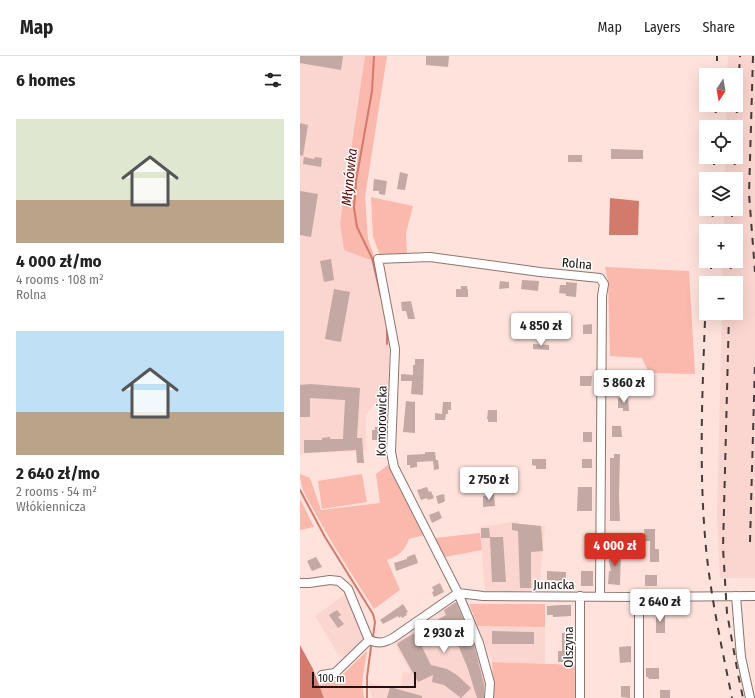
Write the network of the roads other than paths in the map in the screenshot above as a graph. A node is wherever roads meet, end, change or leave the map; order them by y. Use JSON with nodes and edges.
{"nodes":[{"id":1,"x":378,"y":259,"type":"joint"},
{"id":2,"x":300,"y":583,"type":"edge"},
{"id":3,"x":458,"y":593,"type":"junction"},
{"id":4,"x":580,"y":596,"type":"junction"},
{"id":5,"x":600,"y":596,"type":"junction"},
{"id":6,"x":736,"y":596,"type":"junction"},
{"id":7,"x":755,"y":596,"type":"edge"},
{"id":8,"x":639,"y":597,"type":"junction"},
{"id":9,"x":369,"y":640,"type":"junction"},
{"id":10,"x":322,"y":675,"type":"dead end"},
{"id":11,"x":489,"y":698,"type":"edge"},
{"id":12,"x":580,"y":698,"type":"edge"},
{"id":13,"x":639,"y":698,"type":"edge"},
{"id":14,"x":750,"y":698,"type":"edge"}],
"edges":[{"from":1,"to":3,"type":"street","name":"Komorowicka"},
{"from":1,"to":5,"type":"street","name":"Rolna"},
{"from":2,"to":9,"type":"street"},
{"from":3,"to":4,"type":"street","name":"Junacka"},
{"from":3,"to":9,"type":"street"},
{"from":3,"to":11,"type":"street","name":"Komorowicka"},
{"from":4,"to":5,"type":"street","name":"Junacka"},
{"from":4,"to":12,"type":"street","name":"Olszyna"},
{"from":5,"to":8,"type":"street","name":"Junacka"},
{"from":6,"to":7,"type":"street","name":"Junacka"},
{"from":6,"to":8,"type":"street","name":"Junacka"},
{"from":6,"to":14,"type":"street"},
{"from":8,"to":13,"type":"street"},
{"from":9,"to":10,"type":"street"}]}
